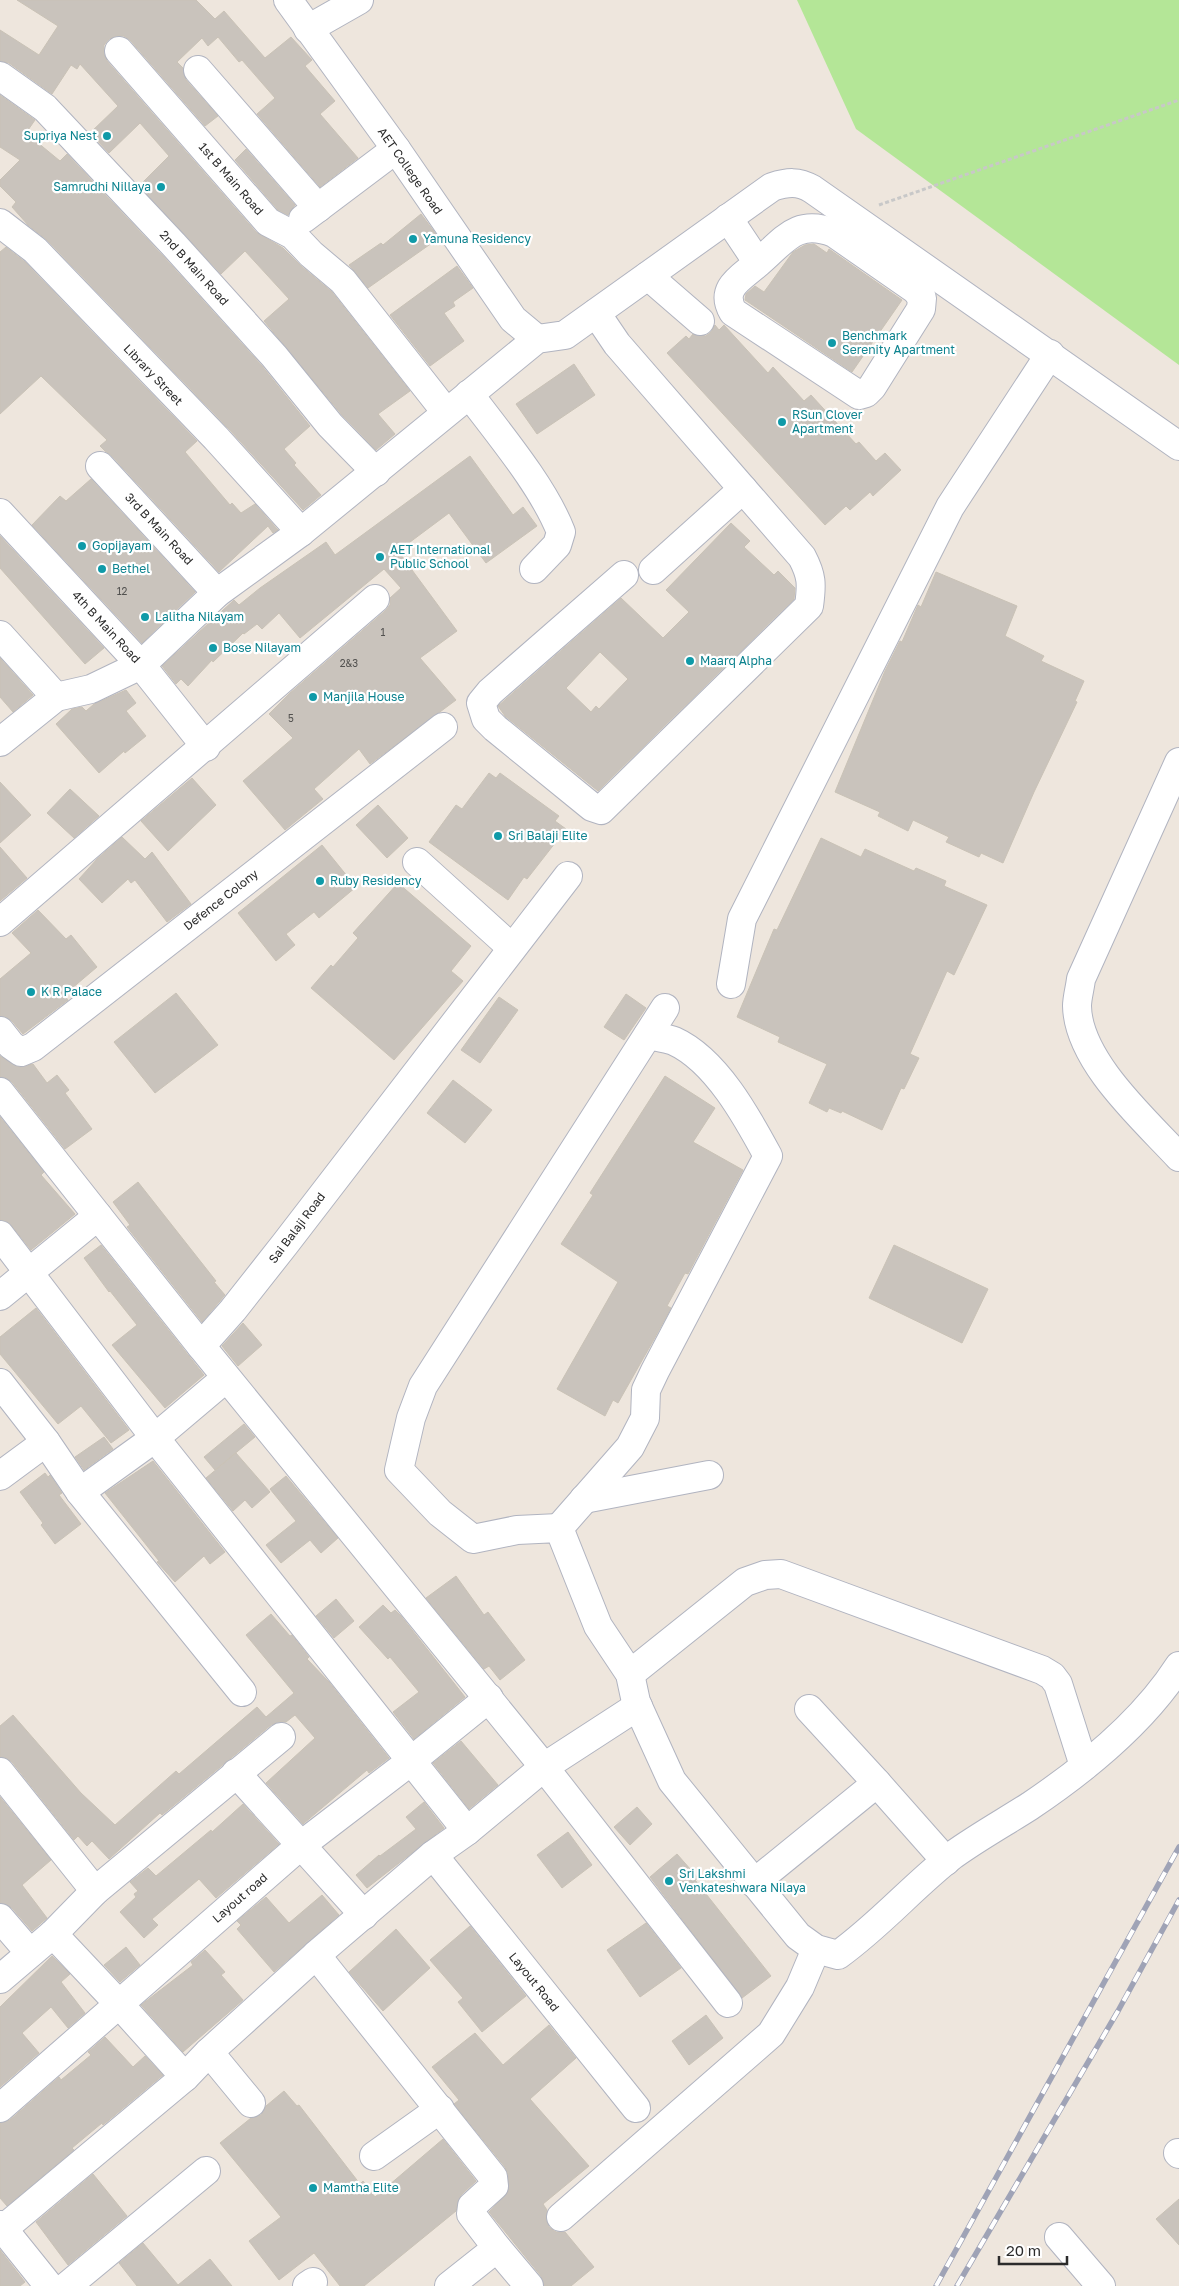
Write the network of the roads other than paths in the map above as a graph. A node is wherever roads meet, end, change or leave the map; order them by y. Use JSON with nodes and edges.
{"nodes":[{"id":1,"x":288,"y":0,"type":"edge"},
{"id":2,"x":359,"y":0,"type":"edge"},
{"id":3,"x":308,"y":29,"type":"junction"},
{"id":4,"x":119,"y":51,"type":"dead end"},
{"id":5,"x":198,"y":70,"type":"dead end"},
{"id":6,"x":0,"y":76,"type":"edge"},
{"id":7,"x":396,"y":149,"type":"junction"},
{"id":8,"x":318,"y":208,"type":"junction"},
{"id":9,"x":728,"y":218,"type":"junction"},
{"id":10,"x":0,"y":223,"type":"edge"},
{"id":11,"x":293,"y":235,"type":"junction"},
{"id":12,"x":758,"y":263,"type":"junction"},
{"id":13,"x":648,"y":276,"type":"junction"},
{"id":14,"x":596,"y":313,"type":"junction"},
{"id":15,"x":700,"y":321,"type":"dead end"},
{"id":16,"x":537,"y":339,"type":"junction"},
{"id":17,"x":1050,"y":354,"type":"junction"},
{"id":18,"x":469,"y":394,"type":"junction"},
{"id":19,"x":446,"y":412,"type":"junction"},
{"id":20,"x":1179,"y":446,"type":"edge"},
{"id":21,"x":100,"y":466,"type":"dead end"},
{"id":22,"x":376,"y":472,"type":"junction"},
{"id":23,"x":743,"y":489,"type":"junction"},
{"id":24,"x":0,"y":513,"type":"edge"},
{"id":25,"x":301,"y":532,"type":"junction"},
{"id":26,"x":534,"y":569,"type":"dead end"},
{"id":27,"x":654,"y":570,"type":"dead end"},
{"id":28,"x":624,"y":575,"type":"dead end"},
{"id":29,"x":217,"y":593,"type":"junction"},
{"id":30,"x":375,"y":599,"type":"dead end"},
{"id":31,"x":0,"y":635,"type":"edge"},
{"id":32,"x":141,"y":665,"type":"junction"},
{"id":33,"x":56,"y":697,"type":"junction"},
{"id":34,"x":443,"y":727,"type":"dead end"},
{"id":35,"x":0,"y":742,"type":"edge"},
{"id":36,"x":206,"y":746,"type":"junction"},
{"id":37,"x":1179,"y":762,"type":"edge"},
{"id":38,"x":417,"y":862,"type":"dead end"},
{"id":39,"x":558,"y":877,"type":"dead end"},
{"id":40,"x":0,"y":922,"type":"edge"},
{"id":41,"x":512,"y":948,"type":"junction"},
{"id":42,"x":731,"y":984,"type":"dead end"},
{"id":43,"x":665,"y":1008,"type":"dead end"},
{"id":44,"x":0,"y":1031,"type":"edge"},
{"id":45,"x":648,"y":1035,"type":"junction"},
{"id":46,"x":0,"y":1092,"type":"edge"},
{"id":47,"x":1179,"y":1158,"type":"edge"},
{"id":48,"x":98,"y":1216,"type":"junction"},
{"id":49,"x":0,"y":1235,"type":"edge"},
{"id":50,"x":29,"y":1272,"type":"junction"},
{"id":51,"x":0,"y":1296,"type":"edge"},
{"id":52,"x":201,"y":1346,"type":"junction"},
{"id":53,"x":226,"y":1378,"type":"junction"},
{"id":54,"x":0,"y":1384,"type":"edge"},
{"id":55,"x":155,"y":1438,"type":"junction"},
{"id":56,"x":46,"y":1442,"type":"junction"},
{"id":57,"x":708,"y":1475,"type":"dead end"},
{"id":58,"x":0,"y":1476,"type":"edge"},
{"id":59,"x":80,"y":1492,"type":"junction"},
{"id":60,"x":584,"y":1499,"type":"junction"},
{"id":61,"x":559,"y":1528,"type":"junction"},
{"id":62,"x":1179,"y":1666,"type":"edge"},
{"id":63,"x":630,"y":1674,"type":"junction"},
{"id":64,"x":242,"y":1692,"type":"dead end"},
{"id":65,"x":489,"y":1698,"type":"junction"},
{"id":66,"x":638,"y":1706,"type":"junction"},
{"id":67,"x":809,"y":1709,"type":"dead end"},
{"id":68,"x":281,"y":1737,"type":"dead end"},
{"id":69,"x":411,"y":1761,"type":"junction"},
{"id":70,"x":1084,"y":1766,"type":"junction"},
{"id":71,"x":544,"y":1767,"type":"junction"},
{"id":72,"x":0,"y":1772,"type":"edge"},
{"id":73,"x":236,"y":1773,"type":"junction"},
{"id":74,"x":877,"y":1783,"type":"junction"},
{"id":75,"x":467,"y":1831,"type":"junction"},
{"id":76,"x":300,"y":1846,"type":"junction"},
{"id":77,"x":433,"y":1856,"type":"junction"},
{"id":78,"x":946,"y":1861,"type":"junction"},
{"id":79,"x":754,"y":1883,"type":"junction"},
{"id":80,"x":95,"y":1891,"type":"junction"},
{"id":81,"x":364,"y":1915,"type":"junction"},
{"id":82,"x":0,"y":1918,"type":"edge"},
{"id":83,"x":53,"y":1934,"type":"junction"},
{"id":84,"x":816,"y":1949,"type":"junction"},
{"id":85,"x":30,"y":1953,"type":"junction"},
{"id":86,"x":316,"y":1955,"type":"junction"},
{"id":87,"x":0,"y":1979,"type":"edge"},
{"id":88,"x":728,"y":2003,"type":"dead end"},
{"id":89,"x":120,"y":2004,"type":"junction"},
{"id":90,"x":209,"y":2052,"type":"junction"},
{"id":91,"x":185,"y":2077,"type":"junction"},
{"id":92,"x":251,"y":2102,"type":"dead end"},
{"id":93,"x":0,"y":2108,"type":"edge"},
{"id":94,"x":636,"y":2108,"type":"dead end"},
{"id":95,"x":440,"y":2109,"type":"junction"},
{"id":96,"x":374,"y":2156,"type":"dead end"},
{"id":97,"x":206,"y":2171,"type":"dead end"},
{"id":98,"x":561,"y":2217,"type":"dead end"},
{"id":99,"x":1,"y":2227,"type":"edge"},
{"id":100,"x":1059,"y":2237,"type":"dead end"},
{"id":101,"x":497,"y":2248,"type":"junction"},
{"id":102,"x":50,"y":2286,"type":"edge"},
{"id":103,"x":67,"y":2286,"type":"edge"},
{"id":104,"x":449,"y":2286,"type":"edge"},
{"id":105,"x":529,"y":2286,"type":"edge"},
{"id":106,"x":1101,"y":2286,"type":"edge"}],
"edges":[{"from":1,"to":3,"type":"street","name":"AET College Road"},
{"from":2,"to":3,"type":"street"},
{"from":3,"to":7,"type":"street","name":"AET College Road"},
{"from":4,"to":11,"type":"street","name":"1st B Main Road"},
{"from":5,"to":8,"type":"street"},
{"from":6,"to":22,"type":"street","name":"2nd B Main Road"},
{"from":7,"to":8,"type":"street"},
{"from":7,"to":16,"type":"street","name":"AET College Road"},
{"from":8,"to":11,"type":"street"},
{"from":9,"to":12,"type":"street"},
{"from":9,"to":13,"type":"street"},
{"from":9,"to":17,"type":"street"},
{"from":10,"to":25,"type":"street","name":"Library Street"},
{"from":11,"to":19,"type":"street","name":"1st B Main Road"},
{"from":12,"to":12,"type":"street"},
{"from":13,"to":14,"type":"street"},
{"from":13,"to":15,"type":"street"},
{"from":14,"to":16,"type":"street"},
{"from":14,"to":23,"type":"street"},
{"from":16,"to":18,"type":"street"},
{"from":17,"to":20,"type":"street"},
{"from":17,"to":42,"type":"street"},
{"from":18,"to":19,"type":"street"},
{"from":18,"to":26,"type":"street"},
{"from":19,"to":22,"type":"street"},
{"from":21,"to":29,"type":"street","name":"3rd B Main Road"},
{"from":22,"to":25,"type":"street"},
{"from":23,"to":27,"type":"street"},
{"from":23,"to":28,"type":"street"},
{"from":24,"to":32,"type":"street","name":"4th B Main Road"},
{"from":25,"to":29,"type":"street"},
{"from":29,"to":32,"type":"street"},
{"from":30,"to":36,"type":"street"},
{"from":31,"to":33,"type":"street"},
{"from":32,"to":33,"type":"street"},
{"from":32,"to":36,"type":"street","name":"4th B Main Road"},
{"from":33,"to":35,"type":"street"},
{"from":34,"to":44,"type":"street","name":"Defence Colony"},
{"from":36,"to":40,"type":"street"},
{"from":37,"to":47,"type":"street"},
{"from":38,"to":41,"type":"street"},
{"from":39,"to":41,"type":"street","name":"Sai Balaji Road"},
{"from":41,"to":52,"type":"street","name":"Sai Balaji Road"},
{"from":43,"to":45,"type":"street"},
{"from":45,"to":60,"type":"street"},
{"from":45,"to":61,"type":"street"},
{"from":46,"to":48,"type":"street"},
{"from":48,"to":50,"type":"street"},
{"from":48,"to":52,"type":"street"},
{"from":49,"to":50,"type":"street"},
{"from":50,"to":51,"type":"street"},
{"from":50,"to":55,"type":"street"},
{"from":52,"to":53,"type":"street"},
{"from":53,"to":55,"type":"street"},
{"from":53,"to":65,"type":"street"},
{"from":54,"to":56,"type":"street"},
{"from":55,"to":59,"type":"street"},
{"from":55,"to":69,"type":"street"},
{"from":56,"to":58,"type":"street"},
{"from":56,"to":59,"type":"street"},
{"from":57,"to":60,"type":"street"},
{"from":59,"to":64,"type":"street"},
{"from":60,"to":61,"type":"street"},
{"from":61,"to":63,"type":"street"},
{"from":62,"to":70,"type":"street"},
{"from":63,"to":66,"type":"street"},
{"from":63,"to":70,"type":"street"},
{"from":65,"to":69,"type":"street","name":"Layout road"},
{"from":65,"to":71,"type":"street"},
{"from":66,"to":71,"type":"street"},
{"from":66,"to":79,"type":"street"},
{"from":67,"to":74,"type":"street"},
{"from":68,"to":73,"type":"street"},
{"from":69,"to":75,"type":"street"},
{"from":69,"to":76,"type":"street","name":"Layout road"},
{"from":70,"to":78,"type":"street"},
{"from":71,"to":75,"type":"street"},
{"from":71,"to":88,"type":"street"},
{"from":72,"to":80,"type":"street"},
{"from":73,"to":76,"type":"street"},
{"from":73,"to":80,"type":"street"},
{"from":74,"to":78,"type":"street"},
{"from":74,"to":79,"type":"street"},
{"from":75,"to":77,"type":"street"},
{"from":76,"to":81,"type":"street"},
{"from":76,"to":89,"type":"street","name":"Layout road"},
{"from":77,"to":81,"type":"street"},
{"from":77,"to":94,"type":"street","name":"Layout Road"},
{"from":78,"to":84,"type":"street"},
{"from":79,"to":84,"type":"street"},
{"from":80,"to":83,"type":"street"},
{"from":81,"to":86,"type":"street"},
{"from":82,"to":85,"type":"street"},
{"from":83,"to":85,"type":"street"},
{"from":83,"to":89,"type":"street"},
{"from":84,"to":98,"type":"street"},
{"from":85,"to":87,"type":"street"},
{"from":86,"to":90,"type":"street"},
{"from":86,"to":95,"type":"street"},
{"from":89,"to":91,"type":"street"},
{"from":89,"to":93,"type":"street","name":"Layout road"},
{"from":90,"to":91,"type":"street"},
{"from":90,"to":92,"type":"street"},
{"from":91,"to":99,"type":"street"},
{"from":95,"to":96,"type":"street"},
{"from":95,"to":101,"type":"street"},
{"from":97,"to":103,"type":"street"},
{"from":99,"to":102,"type":"street"},
{"from":100,"to":106,"type":"street"},
{"from":101,"to":104,"type":"street"},
{"from":101,"to":105,"type":"street"}]}
